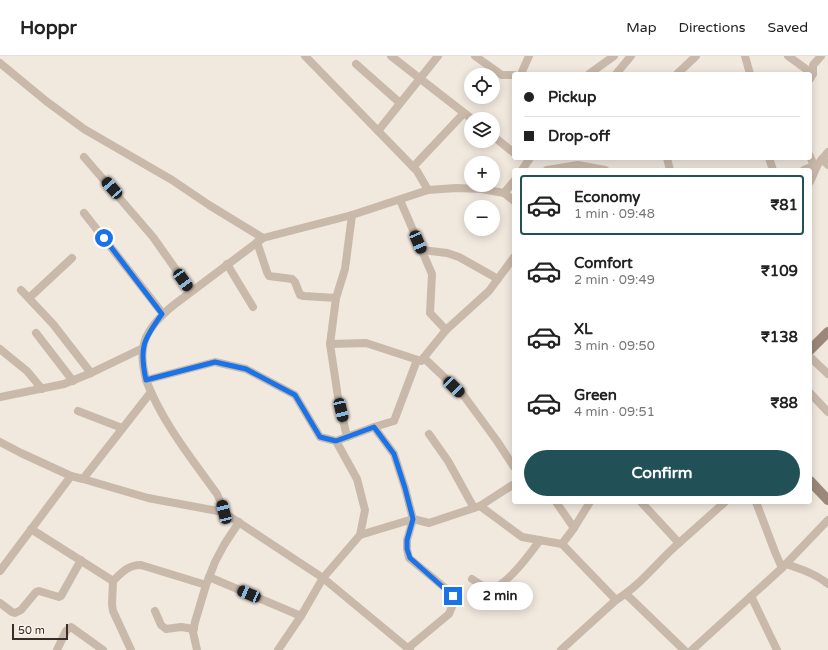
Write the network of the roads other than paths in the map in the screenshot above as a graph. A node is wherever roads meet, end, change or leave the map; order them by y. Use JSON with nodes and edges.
{"nodes":[{"id":1,"x":306,"y":56,"type":"edge"},
{"id":2,"x":391,"y":56,"type":"edge"},
{"id":3,"x":438,"y":56,"type":"edge"},
{"id":4,"x":476,"y":56,"type":"edge"},
{"id":5,"x":614,"y":56,"type":"edge"},
{"id":6,"x":696,"y":56,"type":"edge"},
{"id":7,"x":745,"y":56,"type":"edge"},
{"id":8,"x":788,"y":56,"type":"edge"},
{"id":9,"x":821,"y":56,"type":"edge"},
{"id":10,"x":525,"y":58,"type":"edge"},
{"id":11,"x":627,"y":58,"type":"edge"},
{"id":12,"x":0,"y":63,"type":"edge"},
{"id":13,"x":356,"y":64,"type":"dead end"},
{"id":14,"x":522,"y":72,"type":"edge"},
{"id":15,"x":592,"y":72,"type":"edge"},
{"id":16,"x":617,"y":72,"type":"edge"},
{"id":17,"x":679,"y":72,"type":"edge"},
{"id":18,"x":749,"y":72,"type":"edge"},
{"id":19,"x":806,"y":72,"type":"edge"},
{"id":20,"x":512,"y":75,"type":"edge"},
{"id":21,"x":812,"y":77,"type":"edge"},
{"id":22,"x":420,"y":78,"type":"junction"},
{"id":23,"x":400,"y":103,"type":"junction"},
{"id":24,"x":464,"y":112,"type":"joint"},
{"id":25,"x":378,"y":131,"type":"junction"},
{"id":26,"x":500,"y":142,"type":"edge"},
{"id":27,"x":512,"y":151,"type":"edge"},
{"id":28,"x":828,"y":152,"type":"edge"},
{"id":29,"x":84,"y":157,"type":"dead end"},
{"id":30,"x":812,"y":158,"type":"edge"},
{"id":31,"x":820,"y":164,"type":"edge"},
{"id":32,"x":413,"y":167,"type":"junction"},
{"id":33,"x":559,"y":168,"type":"edge"},
{"id":34,"x":594,"y":168,"type":"edge"},
{"id":35,"x":809,"y":168,"type":"edge"},
{"id":36,"x":812,"y":178,"type":"edge"},
{"id":37,"x":512,"y":183,"type":"edge"},
{"id":38,"x":428,"y":190,"type":"junction"},
{"id":39,"x":504,"y":193,"type":"junction"},
{"id":40,"x":512,"y":199,"type":"edge"},
{"id":41,"x":400,"y":200,"type":"junction"},
{"id":42,"x":84,"y":213,"type":"dead end"},
{"id":43,"x":352,"y":215,"type":"junction"},
{"id":44,"x":260,"y":240,"type":"junction"},
{"id":45,"x":422,"y":250,"type":"junction"},
{"id":46,"x":72,"y":258,"type":"dead end"},
{"id":47,"x":512,"y":260,"type":"edge"},
{"id":48,"x":227,"y":264,"type":"junction"},
{"id":49,"x":498,"y":279,"type":"junction"},
{"id":50,"x":21,"y":290,"type":"dead end"},
{"id":51,"x":191,"y":291,"type":"junction"},
{"id":52,"x":29,"y":298,"type":"junction"},
{"id":53,"x":336,"y":298,"type":"junction"},
{"id":54,"x":253,"y":307,"type":"dead end"},
{"id":55,"x":162,"y":314,"type":"junction"},
{"id":56,"x":446,"y":330,"type":"junction"},
{"id":57,"x":828,"y":332,"type":"edge"},
{"id":58,"x":36,"y":333,"type":"dead end"},
{"id":59,"x":330,"y":344,"type":"junction"},
{"id":60,"x":143,"y":348,"type":"junction"},
{"id":61,"x":812,"y":348,"type":"edge"},
{"id":62,"x":0,"y":349,"type":"edge"},
{"id":63,"x":420,"y":359,"type":"junction"},
{"id":64,"x":812,"y":359,"type":"edge"},
{"id":65,"x":91,"y":373,"type":"junction"},
{"id":66,"x":828,"y":374,"type":"edge"},
{"id":67,"x":146,"y":380,"type":"junction"},
{"id":68,"x":73,"y":381,"type":"junction"},
{"id":69,"x":42,"y":389,"type":"junction"},
{"id":70,"x":151,"y":392,"type":"junction"},
{"id":71,"x":812,"y":395,"type":"edge"},
{"id":72,"x":0,"y":398,"type":"edge"},
{"id":73,"x":78,"y":411,"type":"dead end"},
{"id":74,"x":828,"y":412,"type":"edge"},
{"id":75,"x":374,"y":427,"type":"junction"},
{"id":76,"x":122,"y":428,"type":"junction"},
{"id":77,"x":429,"y":434,"type":"dead end"},
{"id":78,"x":347,"y":437,"type":"junction"},
{"id":79,"x":336,"y":441,"type":"junction"},
{"id":80,"x":0,"y":442,"type":"edge"},
{"id":81,"x":512,"y":464,"type":"edge"},
{"id":82,"x":71,"y":476,"type":"junction"},
{"id":83,"x":83,"y":479,"type":"junction"},
{"id":84,"x":812,"y":483,"type":"edge"},
{"id":85,"x":512,"y":485,"type":"edge"},
{"id":86,"x":828,"y":500,"type":"edge"},
{"id":87,"x":557,"y":504,"type":"edge"},
{"id":88,"x":589,"y":504,"type":"edge"},
{"id":89,"x":643,"y":504,"type":"edge"},
{"id":90,"x":757,"y":504,"type":"edge"},
{"id":91,"x":716,"y":505,"type":"edge"},
{"id":92,"x":477,"y":507,"type":"junction"},
{"id":93,"x":224,"y":512,"type":"junction"},
{"id":94,"x":413,"y":519,"type":"junction"},
{"id":95,"x":828,"y":520,"type":"edge"},
{"id":96,"x":239,"y":522,"type":"junction"},
{"id":97,"x":574,"y":528,"type":"junction"},
{"id":98,"x":31,"y":529,"type":"junction"},
{"id":99,"x":360,"y":535,"type":"junction"},
{"id":100,"x":540,"y":540,"type":"junction"},
{"id":101,"x":679,"y":543,"type":"junction"},
{"id":102,"x":562,"y":544,"type":"junction"},
{"id":103,"x":81,"y":560,"type":"junction"},
{"id":104,"x":784,"y":566,"type":"junction"},
{"id":105,"x":0,"y":570,"type":"edge"},
{"id":106,"x":210,"y":577,"type":"junction"},
{"id":107,"x":323,"y":578,"type":"junction"},
{"id":108,"x":472,"y":579,"type":"dead end"},
{"id":109,"x":113,"y":581,"type":"junction"},
{"id":110,"x":828,"y":584,"type":"edge"},
{"id":111,"x":206,"y":585,"type":"junction"},
{"id":112,"x":626,"y":594,"type":"junction"},
{"id":113,"x":751,"y":596,"type":"junction"},
{"id":114,"x":616,"y":600,"type":"junction"},
{"id":115,"x":0,"y":603,"type":"edge"},
{"id":116,"x":155,"y":611,"type":"dead end"},
{"id":117,"x":301,"y":616,"type":"junction"},
{"id":118,"x":194,"y":629,"type":"junction"},
{"id":119,"x":409,"y":649,"type":"edge"},
{"id":120,"x":57,"y":650,"type":"edge"},
{"id":121,"x":103,"y":650,"type":"edge"},
{"id":122,"x":131,"y":650,"type":"edge"},
{"id":123,"x":197,"y":650,"type":"edge"},
{"id":124,"x":278,"y":650,"type":"edge"},
{"id":125,"x":561,"y":650,"type":"edge"},
{"id":126,"x":684,"y":650,"type":"edge"},
{"id":127,"x":692,"y":650,"type":"edge"},
{"id":128,"x":777,"y":650,"type":"edge"}],
"edges":[{"from":1,"to":25,"type":"street"},
{"from":2,"to":22,"type":"street"},
{"from":3,"to":22,"type":"street"},
{"from":4,"to":20,"type":"street"},
{"from":5,"to":15,"type":"street"},
{"from":6,"to":17,"type":"street"},
{"from":7,"to":18,"type":"street"},
{"from":8,"to":19,"type":"street"},
{"from":9,"to":21,"type":"street"},
{"from":10,"to":14,"type":"street"},
{"from":11,"to":16,"type":"street"},
{"from":12,"to":44,"type":"street"},
{"from":13,"to":23,"type":"street"},
{"from":22,"to":23,"type":"street"},
{"from":22,"to":24,"type":"street"},
{"from":23,"to":25,"type":"street"},
{"from":24,"to":32,"type":"street"},
{"from":25,"to":32,"type":"street"},
{"from":26,"to":27,"type":"street"},
{"from":28,"to":31,"type":"street"},
{"from":29,"to":51,"type":"street"},
{"from":30,"to":31,"type":"street"},
{"from":31,"to":35,"type":"street"},
{"from":31,"to":36,"type":"street"},
{"from":32,"to":38,"type":"street"},
{"from":33,"to":34,"type":"street"},
{"from":37,"to":39,"type":"street"},
{"from":38,"to":39,"type":"street"},
{"from":38,"to":41,"type":"street"},
{"from":39,"to":40,"type":"street"},
{"from":41,"to":43,"type":"street"},
{"from":41,"to":45,"type":"street"},
{"from":42,"to":55,"type":"street"},
{"from":43,"to":44,"type":"street"},
{"from":43,"to":53,"type":"street"},
{"from":44,"to":48,"type":"street"},
{"from":44,"to":53,"type":"street"},
{"from":45,"to":49,"type":"street"},
{"from":45,"to":56,"type":"street"},
{"from":46,"to":52,"type":"street"},
{"from":47,"to":49,"type":"street"},
{"from":48,"to":51,"type":"street"},
{"from":48,"to":54,"type":"street"},
{"from":49,"to":56,"type":"street"},
{"from":50,"to":52,"type":"street"},
{"from":51,"to":55,"type":"street"},
{"from":52,"to":65,"type":"street"},
{"from":53,"to":59,"type":"street"},
{"from":55,"to":60,"type":"street"},
{"from":56,"to":63,"type":"street"},
{"from":57,"to":61,"type":"street"},
{"from":58,"to":68,"type":"street"},
{"from":59,"to":63,"type":"street"},
{"from":59,"to":78,"type":"street"},
{"from":60,"to":65,"type":"street"},
{"from":60,"to":67,"type":"street"},
{"from":62,"to":69,"type":"street"},
{"from":63,"to":75,"type":"street"},
{"from":63,"to":81,"type":"street"},
{"from":64,"to":66,"type":"street"},
{"from":65,"to":68,"type":"street"},
{"from":67,"to":70,"type":"street"},
{"from":67,"to":79,"type":"street"},
{"from":68,"to":69,"type":"street"},
{"from":69,"to":72,"type":"street"},
{"from":70,"to":76,"type":"street"},
{"from":70,"to":93,"type":"street"},
{"from":71,"to":74,"type":"street"},
{"from":73,"to":76,"type":"street"},
{"from":75,"to":78,"type":"street"},
{"from":75,"to":94,"type":"street"},
{"from":76,"to":83,"type":"street"},
{"from":77,"to":92,"type":"street"},
{"from":78,"to":79,"type":"street"},
{"from":79,"to":99,"type":"street"},
{"from":80,"to":82,"type":"street"},
{"from":82,"to":83,"type":"street"},
{"from":82,"to":98,"type":"street"},
{"from":83,"to":93,"type":"street"},
{"from":84,"to":86,"type":"street"},
{"from":85,"to":92,"type":"street"},
{"from":87,"to":97,"type":"street"},
{"from":88,"to":97,"type":"street"},
{"from":89,"to":101,"type":"street"},
{"from":90,"to":104,"type":"street"},
{"from":91,"to":101,"type":"street"},
{"from":92,"to":94,"type":"street"},
{"from":92,"to":100,"type":"street"},
{"from":93,"to":96,"type":"street"},
{"from":94,"to":99,"type":"street"},
{"from":94,"to":119,"type":"street"},
{"from":95,"to":104,"type":"street"},
{"from":96,"to":106,"type":"street"},
{"from":96,"to":107,"type":"street"},
{"from":97,"to":102,"type":"street"},
{"from":98,"to":103,"type":"street"},
{"from":98,"to":105,"type":"street"},
{"from":99,"to":107,"type":"street"},
{"from":100,"to":102,"type":"street"},
{"from":100,"to":108,"type":"street"},
{"from":101,"to":112,"type":"street"},
{"from":102,"to":114,"type":"street"},
{"from":103,"to":109,"type":"street"},
{"from":103,"to":115,"type":"street"},
{"from":104,"to":110,"type":"street"},
{"from":104,"to":113,"type":"street"},
{"from":106,"to":111,"type":"street"},
{"from":106,"to":117,"type":"street"},
{"from":107,"to":117,"type":"street"},
{"from":107,"to":119,"type":"street"},
{"from":109,"to":111,"type":"street"},
{"from":109,"to":122,"type":"street"},
{"from":111,"to":118,"type":"street"},
{"from":112,"to":114,"type":"street"},
{"from":112,"to":126,"type":"street"},
{"from":113,"to":127,"type":"street"},
{"from":113,"to":128,"type":"street"},
{"from":114,"to":125,"type":"street"},
{"from":116,"to":118,"type":"street"},
{"from":117,"to":124,"type":"street"},
{"from":118,"to":123,"type":"street"},
{"from":120,"to":121,"type":"street"}]}
